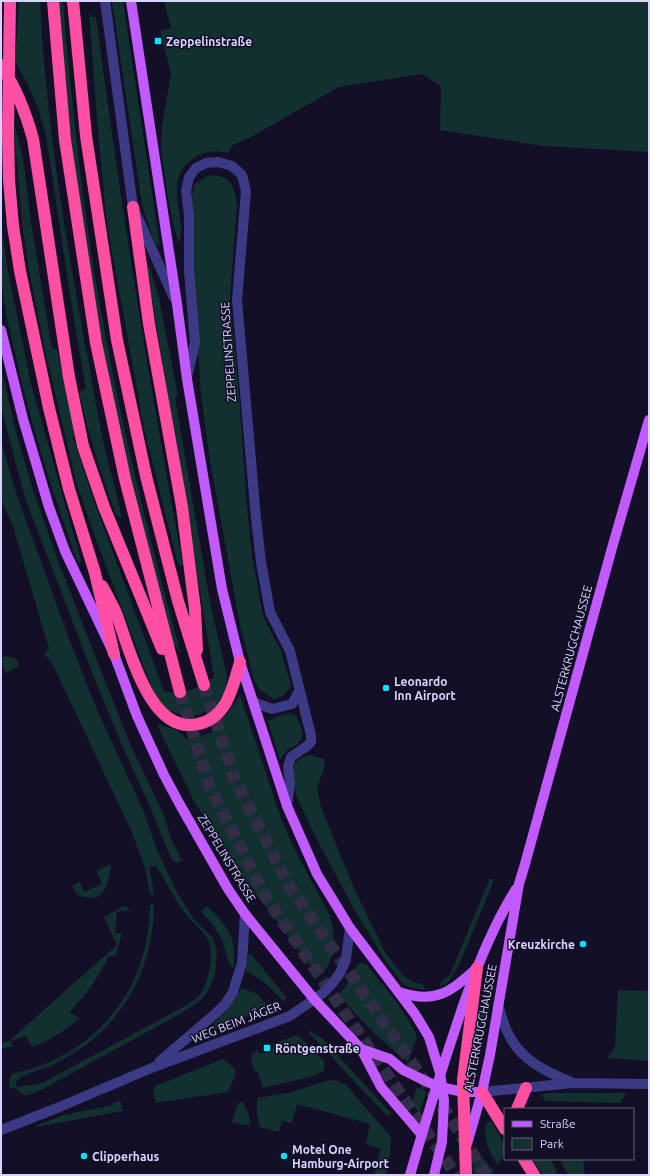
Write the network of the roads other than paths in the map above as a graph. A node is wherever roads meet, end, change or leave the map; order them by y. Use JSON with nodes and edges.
{"nodes":[{"id":1,"x":10,"y":1,"type":"edge"},
{"id":2,"x":53,"y":1,"type":"edge"},
{"id":3,"x":74,"y":1,"type":"edge"},
{"id":4,"x":105,"y":1,"type":"edge"},
{"id":5,"x":131,"y":1,"type":"edge"},
{"id":6,"x":1,"y":65,"type":"edge"},
{"id":7,"x":133,"y":207,"type":"junction"},
{"id":8,"x":177,"y":304,"type":"junction"},
{"id":9,"x":1,"y":330,"type":"edge"},
{"id":10,"x":187,"y":379,"type":"junction"},
{"id":11,"x":649,"y":420,"type":"edge"},
{"id":12,"x":95,"y":573,"type":"junction"},
{"id":13,"x":114,"y":654,"type":"junction"},
{"id":14,"x":240,"y":662,"type":"junction"},
{"id":15,"x":199,"y":671,"type":"junction"},
{"id":16,"x":204,"y":685,"type":"tunnel mouth"},
{"id":17,"x":299,"y":691,"type":"junction"},
{"id":18,"x":253,"y":702,"type":"junction"},
{"id":19,"x":287,"y":806,"type":"junction"},
{"id":20,"x":519,"y":884,"type":"junction"},
{"id":21,"x":245,"y":914,"type":"junction"},
{"id":22,"x":350,"y":928,"type":"junction"},
{"id":23,"x":477,"y":968,"type":"junction"},
{"id":24,"x":399,"y":992,"type":"junction"},
{"id":25,"x":314,"y":999,"type":"junction"},
{"id":26,"x":498,"y":1005,"type":"junction"},
{"id":27,"x":360,"y":1049,"type":"junction"},
{"id":28,"x":154,"y":1067,"type":"junction"},
{"id":29,"x":440,"y":1073,"type":"junction"},
{"id":30,"x":572,"y":1083,"type":"junction"},
{"id":31,"x":649,"y":1084,"type":"edge"},
{"id":32,"x":440,"y":1087,"type":"junction"},
{"id":33,"x":526,"y":1088,"type":"junction"},
{"id":34,"x":463,"y":1092,"type":"junction"},
{"id":35,"x":482,"y":1092,"type":"junction"},
{"id":36,"x":517,"y":1108,"type":"edge"},
{"id":37,"x":504,"y":1127,"type":"edge"},
{"id":38,"x":1,"y":1130,"type":"edge"},
{"id":39,"x":422,"y":1135,"type":"junction"},
{"id":40,"x":465,"y":1151,"type":"junction"},
{"id":41,"x":525,"y":1160,"type":"edge"},
{"id":42,"x":410,"y":1175,"type":"edge"},
{"id":43,"x":434,"y":1175,"type":"edge"},
{"id":44,"x":459,"y":1175,"type":"edge"},
{"id":45,"x":466,"y":1175,"type":"edge"},
{"id":46,"x":534,"y":1175,"type":"edge"}],
"edges":[{"from":1,"to":12,"type":"highway"},
{"from":2,"to":6,"type":"highway","bridge":true},
{"from":3,"to":15,"type":"highway"},
{"from":4,"to":7,"type":"street","name":"ZEPPELINSTRASSE"},
{"from":5,"to":8,"type":"main road","name":"ZEPPELINSTRASSE"},
{"from":7,"to":8,"type":"street","name":"ZEPPELINSTRASSE"},
{"from":7,"to":15,"type":"highway"},
{"from":8,"to":10,"type":"main road","name":"ZEPPELINSTRASSE"},
{"from":9,"to":13,"type":"main road","name":"ZEPPELINSTRASSE"},
{"from":10,"to":14,"type":"main road","name":"ZEPPELINSTRASSE"},
{"from":10,"to":17,"type":"street","name":"ZEPPELINSTRASSE"},
{"from":11,"to":20,"type":"main road","name":"ALSTERKRUGCHAUSSEE"},
{"from":12,"to":13,"type":"highway"},
{"from":12,"to":14,"type":"highway"},
{"from":13,"to":21,"type":"main road","name":"ZEPPELINSTRASSE"},
{"from":14,"to":18,"type":"main road","name":"ZEPPELINSTRASSE"},
{"from":15,"to":16,"type":"highway"},
{"from":17,"to":18,"type":"street"},
{"from":17,"to":19,"type":"street","name":"ZEPPELINSTRASSE"},
{"from":18,"to":19,"type":"main road","name":"ZEPPELINSTRASSE"},
{"from":19,"to":22,"type":"main road","name":"ZEPPELINSTRASSE"},
{"from":20,"to":23,"type":"main road","name":"ALSTERKRUGCHAUSSEE"},
{"from":20,"to":26,"type":"main road","name":"ALSTERKRUGCHAUSSEE"},
{"from":21,"to":25,"type":"main road","name":"ZEPPELINSTRASSE"},
{"from":21,"to":28,"type":"street","name":"WEG BEIM JÄGER"},
{"from":22,"to":24,"type":"main road","name":"ZEPPELINSTRASSE"},
{"from":22,"to":25,"type":"street","name":"WEG BEIM JÄGER"},
{"from":23,"to":24,"type":"main road"},
{"from":23,"to":29,"type":"main road","name":"ALSTERKRUGCHAUSSEE"},
{"from":23,"to":34,"type":"highway"},
{"from":24,"to":29,"type":"main road","name":"ZEPPELINSTRASSE"},
{"from":25,"to":27,"type":"main road","name":"ZEPPELINSTRASSE"},
{"from":25,"to":28,"type":"street","name":"WEG BEIM JÄGER"},
{"from":26,"to":30,"type":"street"},
{"from":26,"to":35,"type":"main road","name":"ALSTERKRUGCHAUSSEE"},
{"from":27,"to":32,"type":"main road","name":"ZEPPELINSTRASSE"},
{"from":27,"to":39,"type":"main road","name":"ZEPPELINSTRASSE"},
{"from":28,"to":38,"type":"street","name":"WEG BEIM JÄGER"},
{"from":29,"to":32,"type":"main road","name":"ALSTERKRUGCHAUSSEE"},
{"from":30,"to":31,"type":"street"},
{"from":30,"to":33,"type":"street"},
{"from":32,"to":34,"type":"main road","name":"ZEPPELINSTRASSE"},
{"from":32,"to":39,"type":"main road","name":"ALSTERKRUGCHAUSSEE"},
{"from":32,"to":43,"type":"main road","name":"ALSTERKRUGCHAUSSEE"},
{"from":33,"to":35,"type":"street"},
{"from":33,"to":36,"type":"highway"},
{"from":34,"to":35,"type":"main road","name":"ZEPPELINSTRASSE"},
{"from":34,"to":40,"type":"highway"},
{"from":35,"to":37,"type":"highway"},
{"from":35,"to":40,"type":"main road","name":"ALSTERKRUGCHAUSSEE"},
{"from":39,"to":42,"type":"main road","name":"ALSTERKRUGCHAUSSEE"},
{"from":40,"to":44,"type":"main road","name":"ALSTERKRUGCHAUSSEE"},
{"from":40,"to":45,"type":"highway"},
{"from":41,"to":46,"type":"highway"}]}
